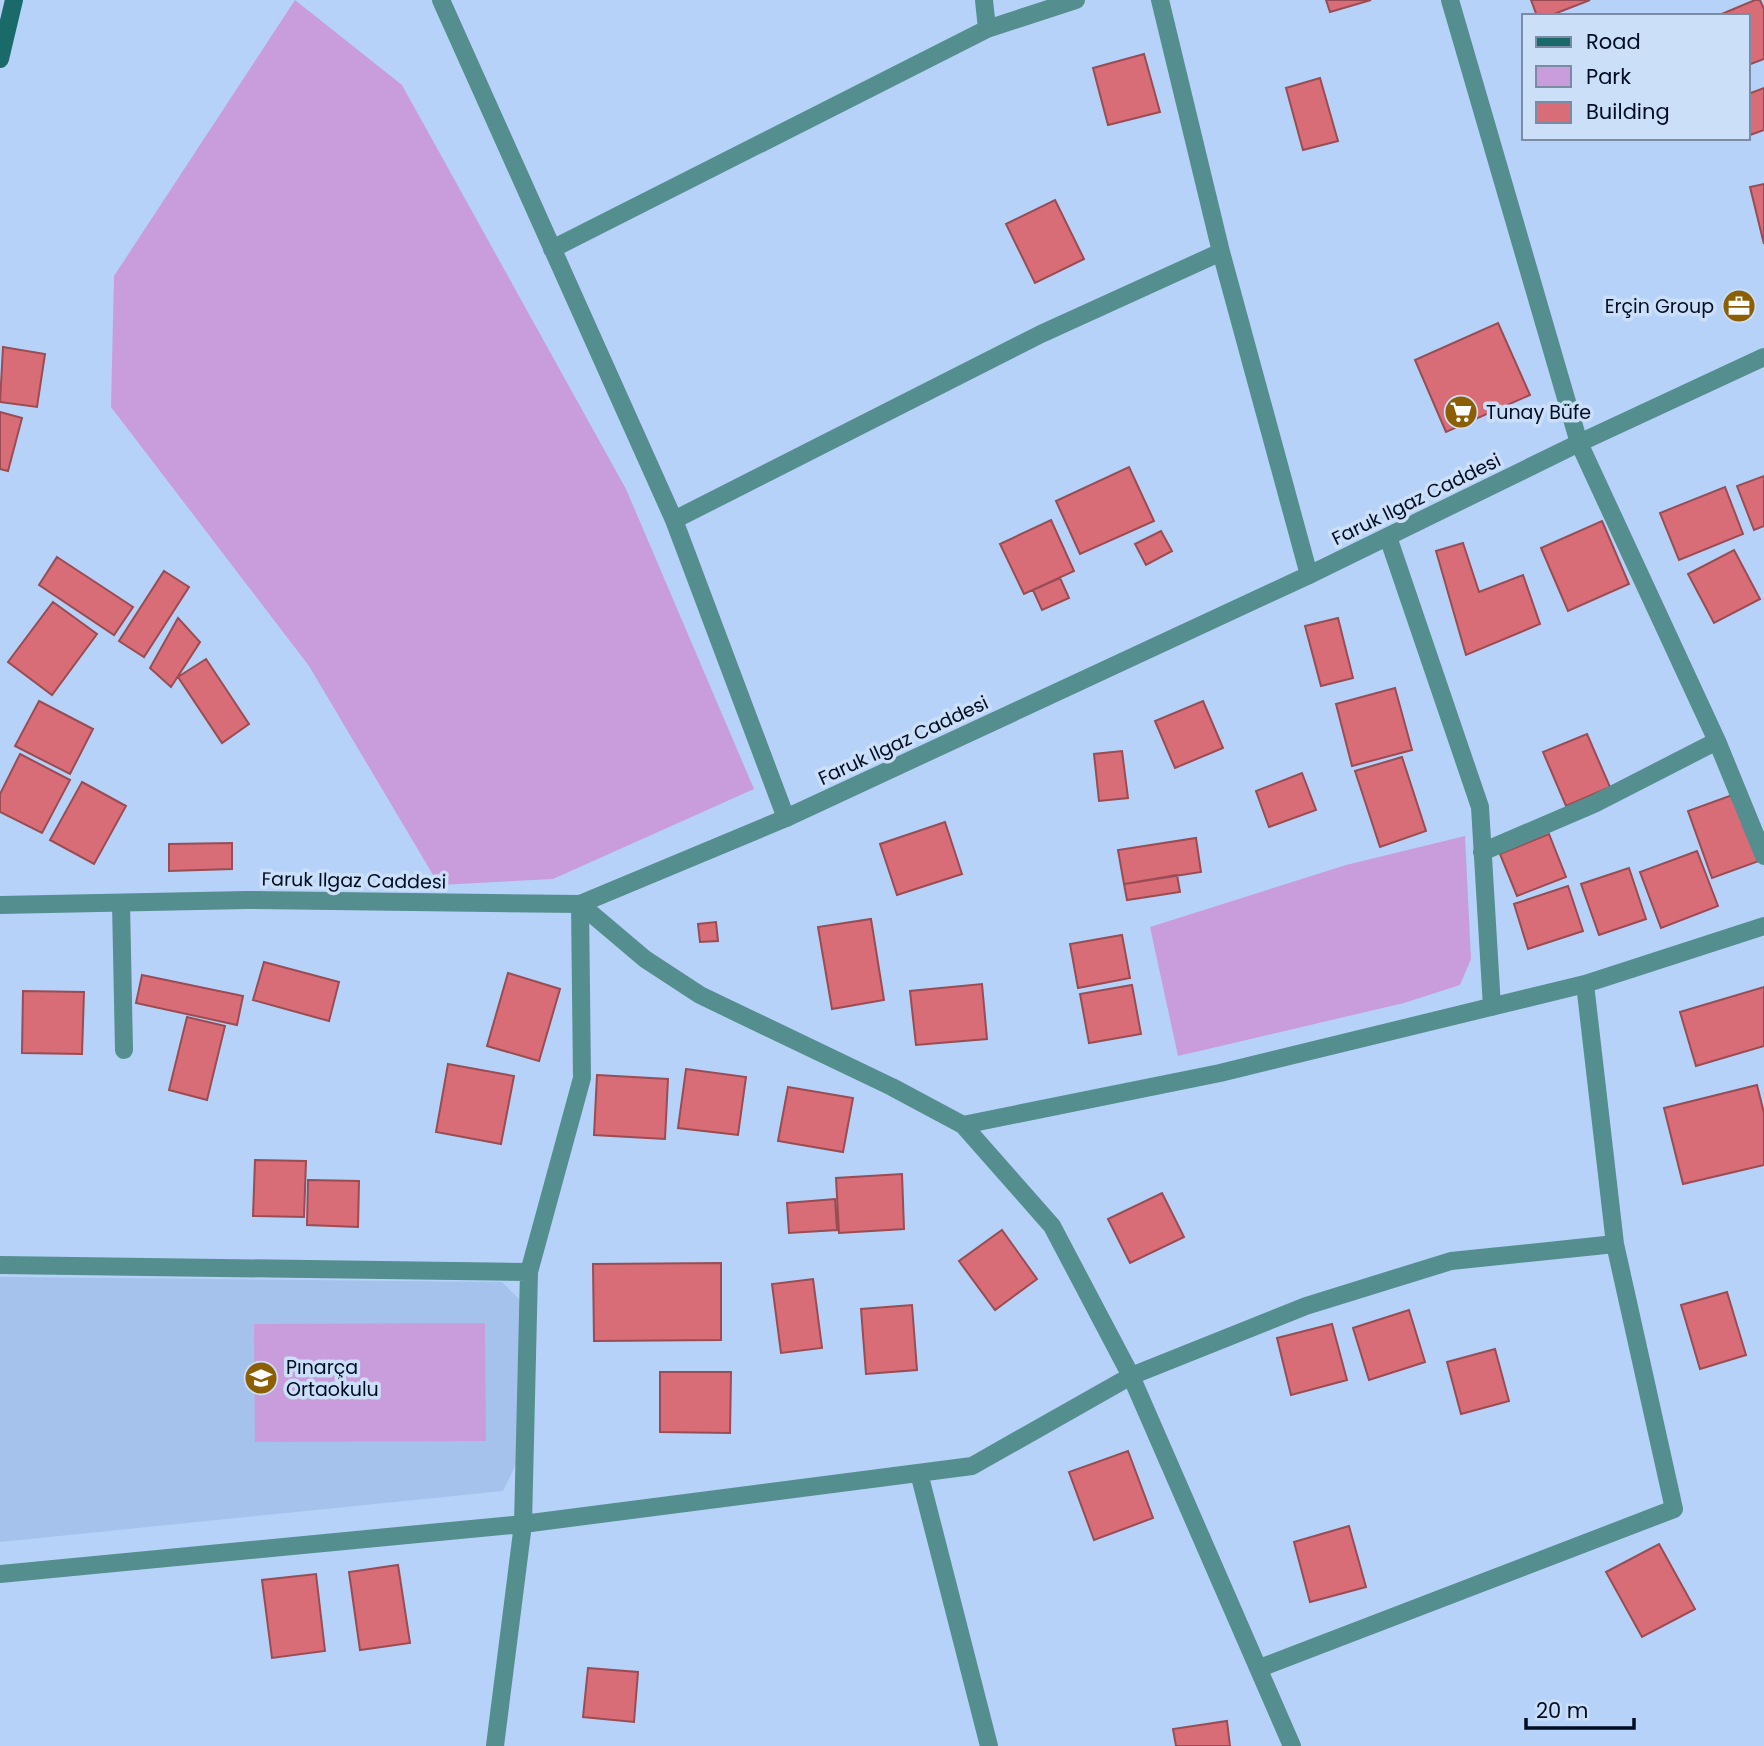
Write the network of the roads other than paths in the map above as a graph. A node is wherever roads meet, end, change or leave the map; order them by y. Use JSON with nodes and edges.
{"nodes":[{"id":1,"x":13,"y":0,"type":"edge"},
{"id":2,"x":441,"y":0,"type":"edge"},
{"id":3,"x":984,"y":0,"type":"edge"},
{"id":4,"x":1076,"y":0,"type":"edge"},
{"id":5,"x":1160,"y":0,"type":"edge"},
{"id":6,"x":1450,"y":0,"type":"edge"},
{"id":7,"x":987,"y":29,"type":"junction"},
{"id":8,"x":0,"y":59,"type":"edge"},
{"id":9,"x":552,"y":249,"type":"junction"},
{"id":10,"x":1220,"y":252,"type":"junction"},
{"id":11,"x":1764,"y":358,"type":"edge"},
{"id":12,"x":1579,"y":443,"type":"junction"},
{"id":13,"x":674,"y":520,"type":"junction"},
{"id":14,"x":1388,"y":537,"type":"junction"},
{"id":15,"x":1309,"y":575,"type":"junction"},
{"id":16,"x":1717,"y":741,"type":"junction"},
{"id":17,"x":786,"y":818,"type":"junction"},
{"id":18,"x":1482,"y":852,"type":"junction"},
{"id":19,"x":1764,"y":856,"type":"edge"},
{"id":20,"x":121,"y":903,"type":"junction"},
{"id":21,"x":580,"y":904,"type":"junction"},
{"id":22,"x":0,"y":905,"type":"edge"},
{"id":23,"x":1764,"y":926,"type":"edge"},
{"id":24,"x":1585,"y":984,"type":"junction"},
{"id":25,"x":1492,"y":1007,"type":"junction"},
{"id":26,"x":124,"y":1050,"type":"dead end"},
{"id":27,"x":963,"y":1125,"type":"junction"},
{"id":28,"x":1615,"y":1244,"type":"junction"},
{"id":29,"x":0,"y":1265,"type":"edge"},
{"id":30,"x":530,"y":1272,"type":"junction"},
{"id":31,"x":1131,"y":1376,"type":"junction"},
{"id":32,"x":919,"y":1473,"type":"junction"},
{"id":33,"x":523,"y":1524,"type":"junction"},
{"id":34,"x":0,"y":1574,"type":"edge"},
{"id":35,"x":1260,"y":1668,"type":"junction"},
{"id":36,"x":495,"y":1746,"type":"edge"},
{"id":37,"x":989,"y":1746,"type":"edge"},
{"id":38,"x":1292,"y":1746,"type":"edge"}],
"edges":[{"from":1,"to":8,"type":"main road"},
{"from":2,"to":9,"type":"street"},
{"from":3,"to":7,"type":"street"},
{"from":4,"to":7,"type":"street"},
{"from":5,"to":10,"type":"street"},
{"from":6,"to":12,"type":"street"},
{"from":7,"to":9,"type":"street"},
{"from":9,"to":13,"type":"street"},
{"from":10,"to":13,"type":"street"},
{"from":10,"to":15,"type":"street"},
{"from":11,"to":12,"type":"street","name":"Faruk Ilgaz Caddesi"},
{"from":12,"to":14,"type":"street","name":"Faruk Ilgaz Caddesi"},
{"from":12,"to":16,"type":"street"},
{"from":13,"to":17,"type":"street"},
{"from":14,"to":15,"type":"street","name":"Faruk Ilgaz Caddesi"},
{"from":14,"to":18,"type":"street"},
{"from":15,"to":17,"type":"street","name":"Faruk Ilgaz Caddesi"},
{"from":16,"to":18,"type":"street"},
{"from":16,"to":19,"type":"street"},
{"from":17,"to":21,"type":"street","name":"Faruk Ilgaz Caddesi"},
{"from":18,"to":25,"type":"street"},
{"from":20,"to":21,"type":"street","name":"Faruk Ilgaz Caddesi"},
{"from":20,"to":22,"type":"street","name":"Faruk Ilgaz Caddesi"},
{"from":20,"to":26,"type":"street"},
{"from":21,"to":27,"type":"street"},
{"from":21,"to":30,"type":"street"},
{"from":23,"to":24,"type":"street"},
{"from":24,"to":25,"type":"street"},
{"from":24,"to":28,"type":"street"},
{"from":25,"to":27,"type":"street"},
{"from":27,"to":31,"type":"street"},
{"from":28,"to":31,"type":"street"},
{"from":28,"to":35,"type":"street"},
{"from":29,"to":30,"type":"street"},
{"from":30,"to":33,"type":"street"},
{"from":31,"to":32,"type":"street"},
{"from":31,"to":35,"type":"street"},
{"from":32,"to":33,"type":"street"},
{"from":32,"to":37,"type":"street"},
{"from":33,"to":34,"type":"street"},
{"from":33,"to":36,"type":"street"},
{"from":35,"to":38,"type":"street"}]}
